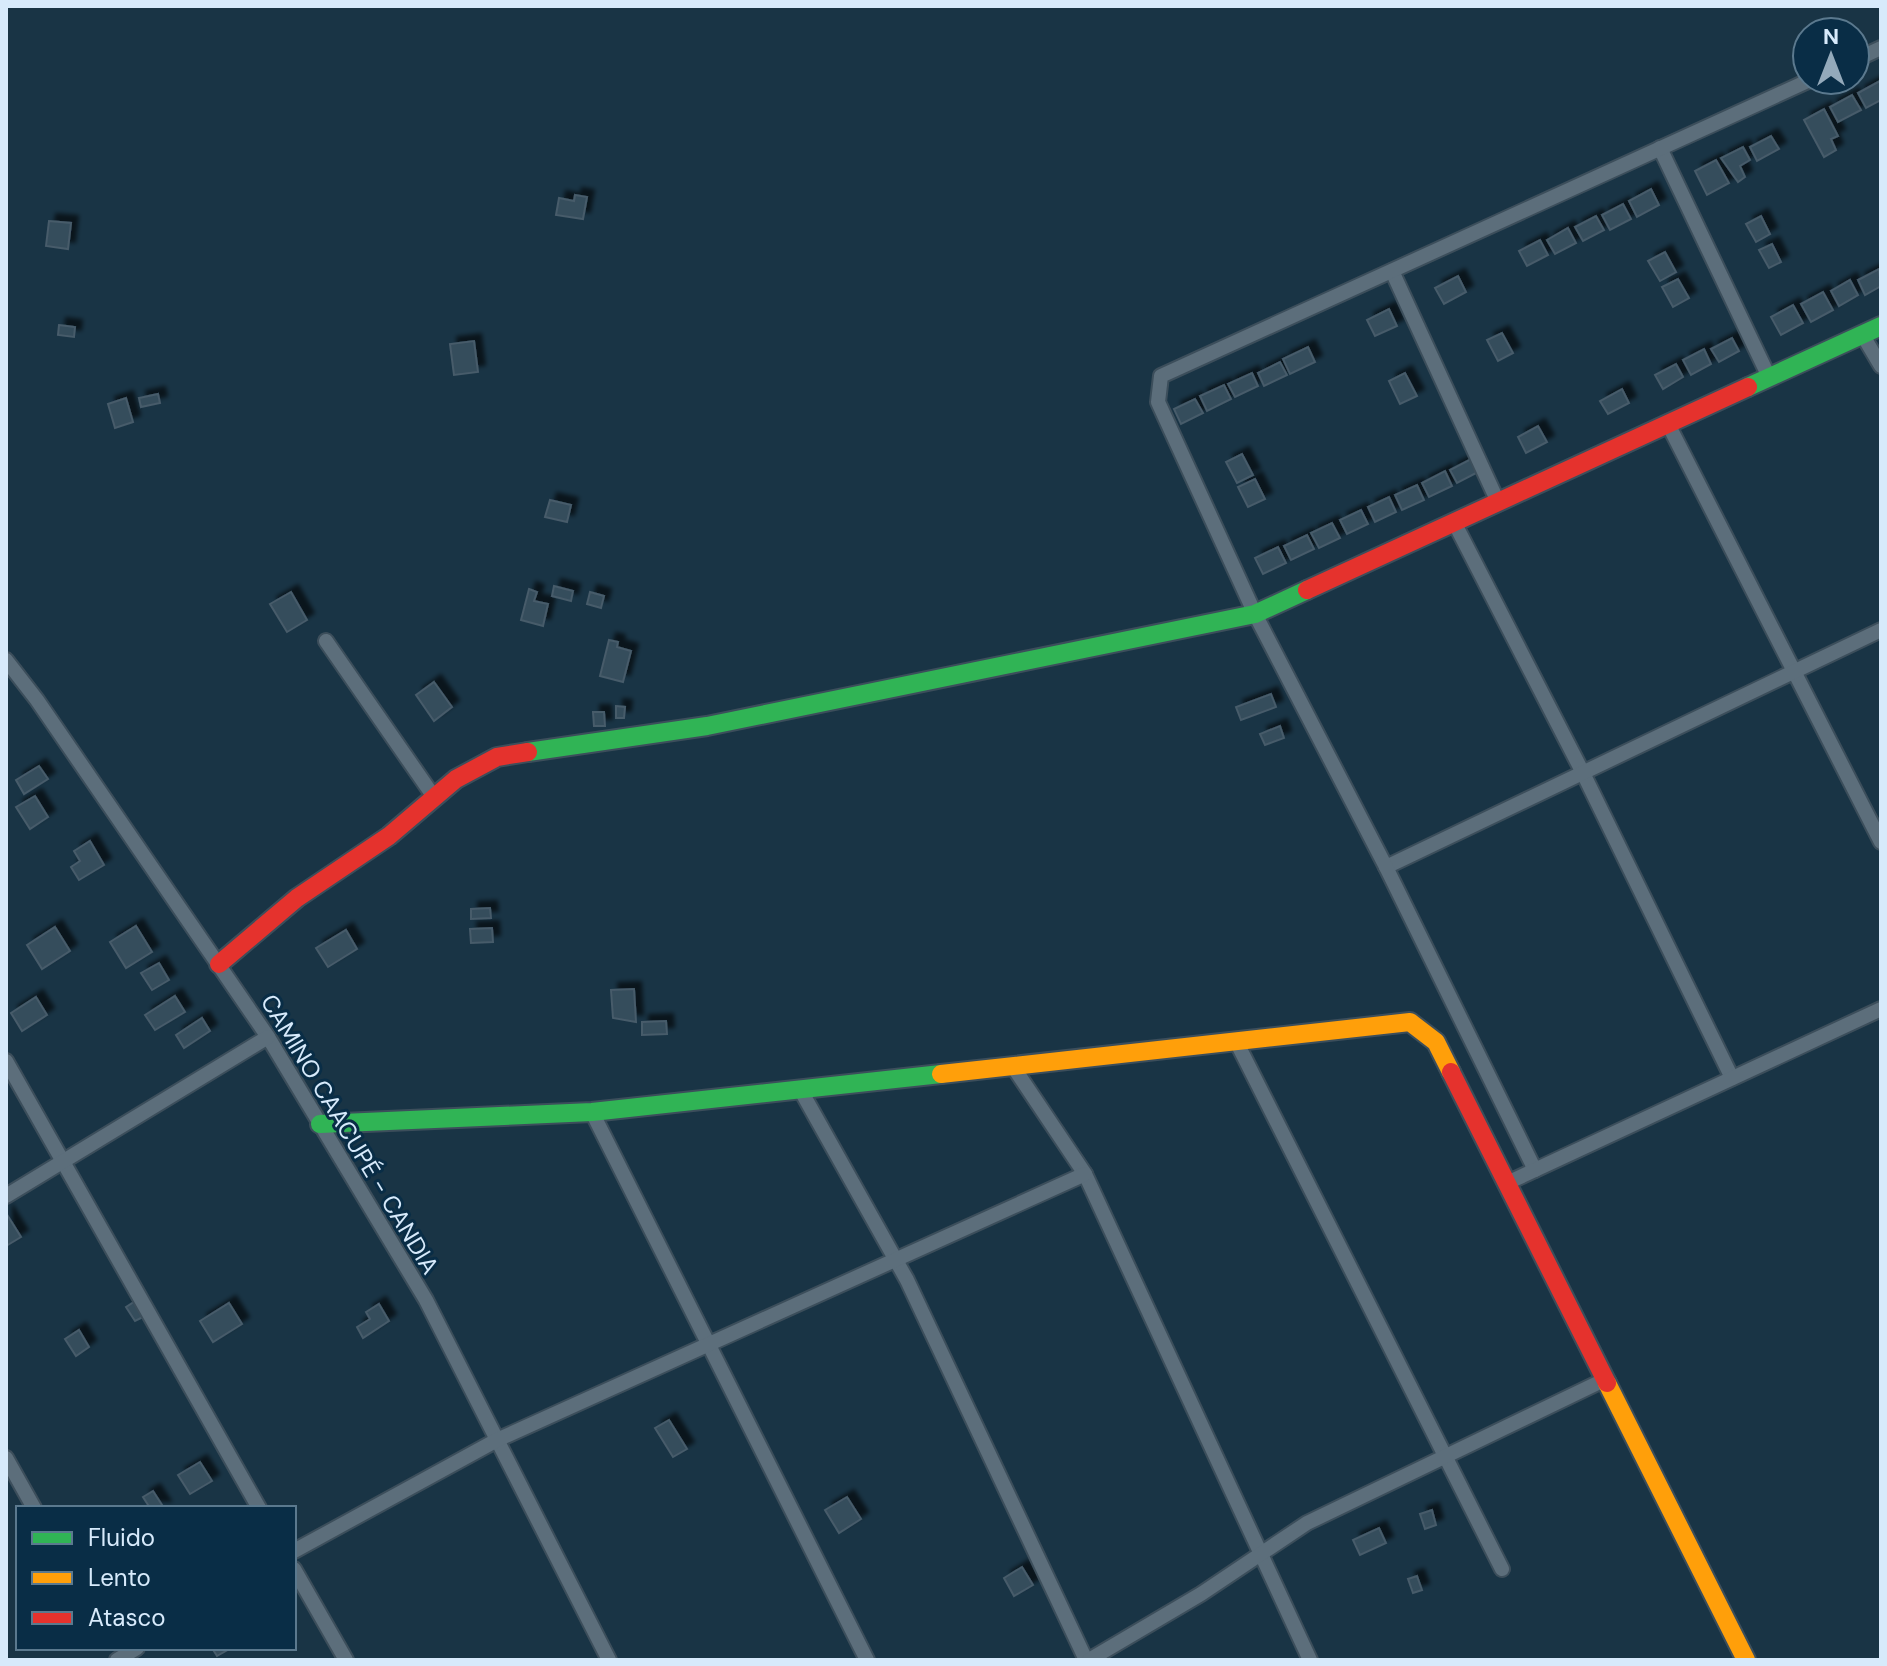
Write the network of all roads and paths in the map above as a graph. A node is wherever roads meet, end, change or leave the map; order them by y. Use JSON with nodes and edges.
{"nodes":[{"id":1,"x":1791,"y":89,"type":"edge"},
{"id":2,"x":1660,"y":148,"type":"junction"},
{"id":3,"x":1392,"y":271,"type":"junction"},
{"id":4,"x":1881,"y":326,"type":"edge"},
{"id":5,"x":1862,"y":334,"type":"junction"},
{"id":6,"x":1881,"y":366,"type":"edge"},
{"id":7,"x":1769,"y":377,"type":"junction"},
{"id":8,"x":1668,"y":424,"type":"junction"},
{"id":9,"x":1498,"y":502,"type":"junction"},
{"id":10,"x":1454,"y":522,"type":"junction"},
{"id":11,"x":1255,"y":614,"type":"junction"},
{"id":12,"x":1881,"y":630,"type":"edge"},
{"id":13,"x":326,"y":641,"type":"dead end"},
{"id":14,"x":6,"y":660,"type":"edge"},
{"id":15,"x":1796,"y":671,"type":"junction"},
{"id":16,"x":1583,"y":773,"type":"junction"},
{"id":17,"x":434,"y":797,"type":"junction"},
{"id":18,"x":1881,"y":842,"type":"edge"},
{"id":19,"x":1386,"y":867,"type":"junction"},
{"id":20,"x":219,"y":964,"type":"junction"},
{"id":21,"x":1881,"y":1009,"type":"edge"},
{"id":22,"x":268,"y":1037,"type":"junction"},
{"id":23,"x":1236,"y":1041,"type":"junction"},
{"id":24,"x":6,"y":1061,"type":"edge"},
{"id":25,"x":1012,"y":1065,"type":"junction"},
{"id":26,"x":1732,"y":1078,"type":"junction"},
{"id":27,"x":800,"y":1089,"type":"junction"},
{"id":28,"x":592,"y":1112,"type":"junction"},
{"id":29,"x":320,"y":1124,"type":"junction"},
{"id":30,"x":63,"y":1163,"type":"junction"},
{"id":31,"x":1535,"y":1170,"type":"junction"},
{"id":32,"x":1085,"y":1174,"type":"junction"},
{"id":33,"x":1507,"y":1183,"type":"junction"},
{"id":34,"x":6,"y":1196,"type":"edge"},
{"id":35,"x":896,"y":1259,"type":"junction"},
{"id":36,"x":709,"y":1344,"type":"junction"},
{"id":37,"x":1606,"y":1379,"type":"junction"},
{"id":38,"x":497,"y":1440,"type":"junction"},
{"id":39,"x":1445,"y":1456,"type":"junction"},
{"id":40,"x":6,"y":1458,"type":"edge"},
{"id":41,"x":33,"y":1506,"type":"edge"},
{"id":42,"x":258,"y":1506,"type":"edge"},
{"id":43,"x":296,"y":1550,"type":"edge"},
{"id":44,"x":1261,"y":1554,"type":"junction"},
{"id":45,"x":1502,"y":1569,"type":"dead end"},
{"id":46,"x":296,"y":1572,"type":"edge"},
{"id":47,"x":346,"y":1660,"type":"edge"},
{"id":48,"x":609,"y":1660,"type":"edge"},
{"id":49,"x":867,"y":1660,"type":"edge"},
{"id":50,"x":1088,"y":1660,"type":"edge"},
{"id":51,"x":1310,"y":1660,"type":"edge"},
{"id":52,"x":1746,"y":1660,"type":"edge"}],
"edges":[{"from":1,"to":2,"type":"street"},
{"from":2,"to":3,"type":"street"},
{"from":2,"to":7,"type":"street"},
{"from":3,"to":9,"type":"street"},
{"from":3,"to":11,"type":"street"},
{"from":4,"to":5,"type":"street"},
{"from":5,"to":6,"type":"street"},
{"from":5,"to":7,"type":"street"},
{"from":7,"to":8,"type":"street"},
{"from":8,"to":9,"type":"street"},
{"from":8,"to":15,"type":"street"},
{"from":9,"to":10,"type":"street"},
{"from":10,"to":11,"type":"street"},
{"from":10,"to":16,"type":"street"},
{"from":11,"to":17,"type":"street"},
{"from":11,"to":19,"type":"street"},
{"from":12,"to":15,"type":"street"},
{"from":13,"to":17,"type":"street"},
{"from":14,"to":20,"type":"street","name":"CAMINO CAACUPÉ - CANDIA"},
{"from":15,"to":16,"type":"street"},
{"from":15,"to":18,"type":"street"},
{"from":16,"to":19,"type":"street"},
{"from":16,"to":26,"type":"street"},
{"from":17,"to":20,"type":"street"},
{"from":19,"to":31,"type":"street"},
{"from":20,"to":22,"type":"street","name":"CAMINO CAACUPÉ - CANDIA"},
{"from":21,"to":26,"type":"street"},
{"from":22,"to":29,"type":"street","name":"CAMINO CAACUPÉ - CANDIA"},
{"from":22,"to":30,"type":"street"},
{"from":23,"to":25,"type":"street"},
{"from":23,"to":33,"type":"street"},
{"from":23,"to":39,"type":"street"},
{"from":24,"to":30,"type":"street"},
{"from":25,"to":27,"type":"street"},
{"from":25,"to":32,"type":"street"},
{"from":26,"to":31,"type":"street"},
{"from":27,"to":28,"type":"street"},
{"from":27,"to":35,"type":"street"},
{"from":28,"to":29,"type":"street"},
{"from":28,"to":36,"type":"street"},
{"from":29,"to":38,"type":"street","name":"CAMINO CAACUPÉ - CANDIA"},
{"from":30,"to":34,"type":"street"},
{"from":30,"to":42,"type":"street"},
{"from":31,"to":33,"type":"street"},
{"from":32,"to":35,"type":"street"},
{"from":32,"to":44,"type":"street"},
{"from":33,"to":37,"type":"street"},
{"from":35,"to":36,"type":"street"},
{"from":35,"to":50,"type":"street"},
{"from":36,"to":38,"type":"street"},
{"from":36,"to":49,"type":"street"},
{"from":37,"to":39,"type":"street"},
{"from":37,"to":52,"type":"street"},
{"from":38,"to":43,"type":"street"},
{"from":38,"to":48,"type":"street","name":"CAMINO CAACUPÉ - CANDIA"},
{"from":39,"to":44,"type":"street"},
{"from":39,"to":45,"type":"street"},
{"from":40,"to":41,"type":"street"},
{"from":44,"to":50,"type":"street"},
{"from":44,"to":51,"type":"street"},
{"from":46,"to":47,"type":"street"}]}
